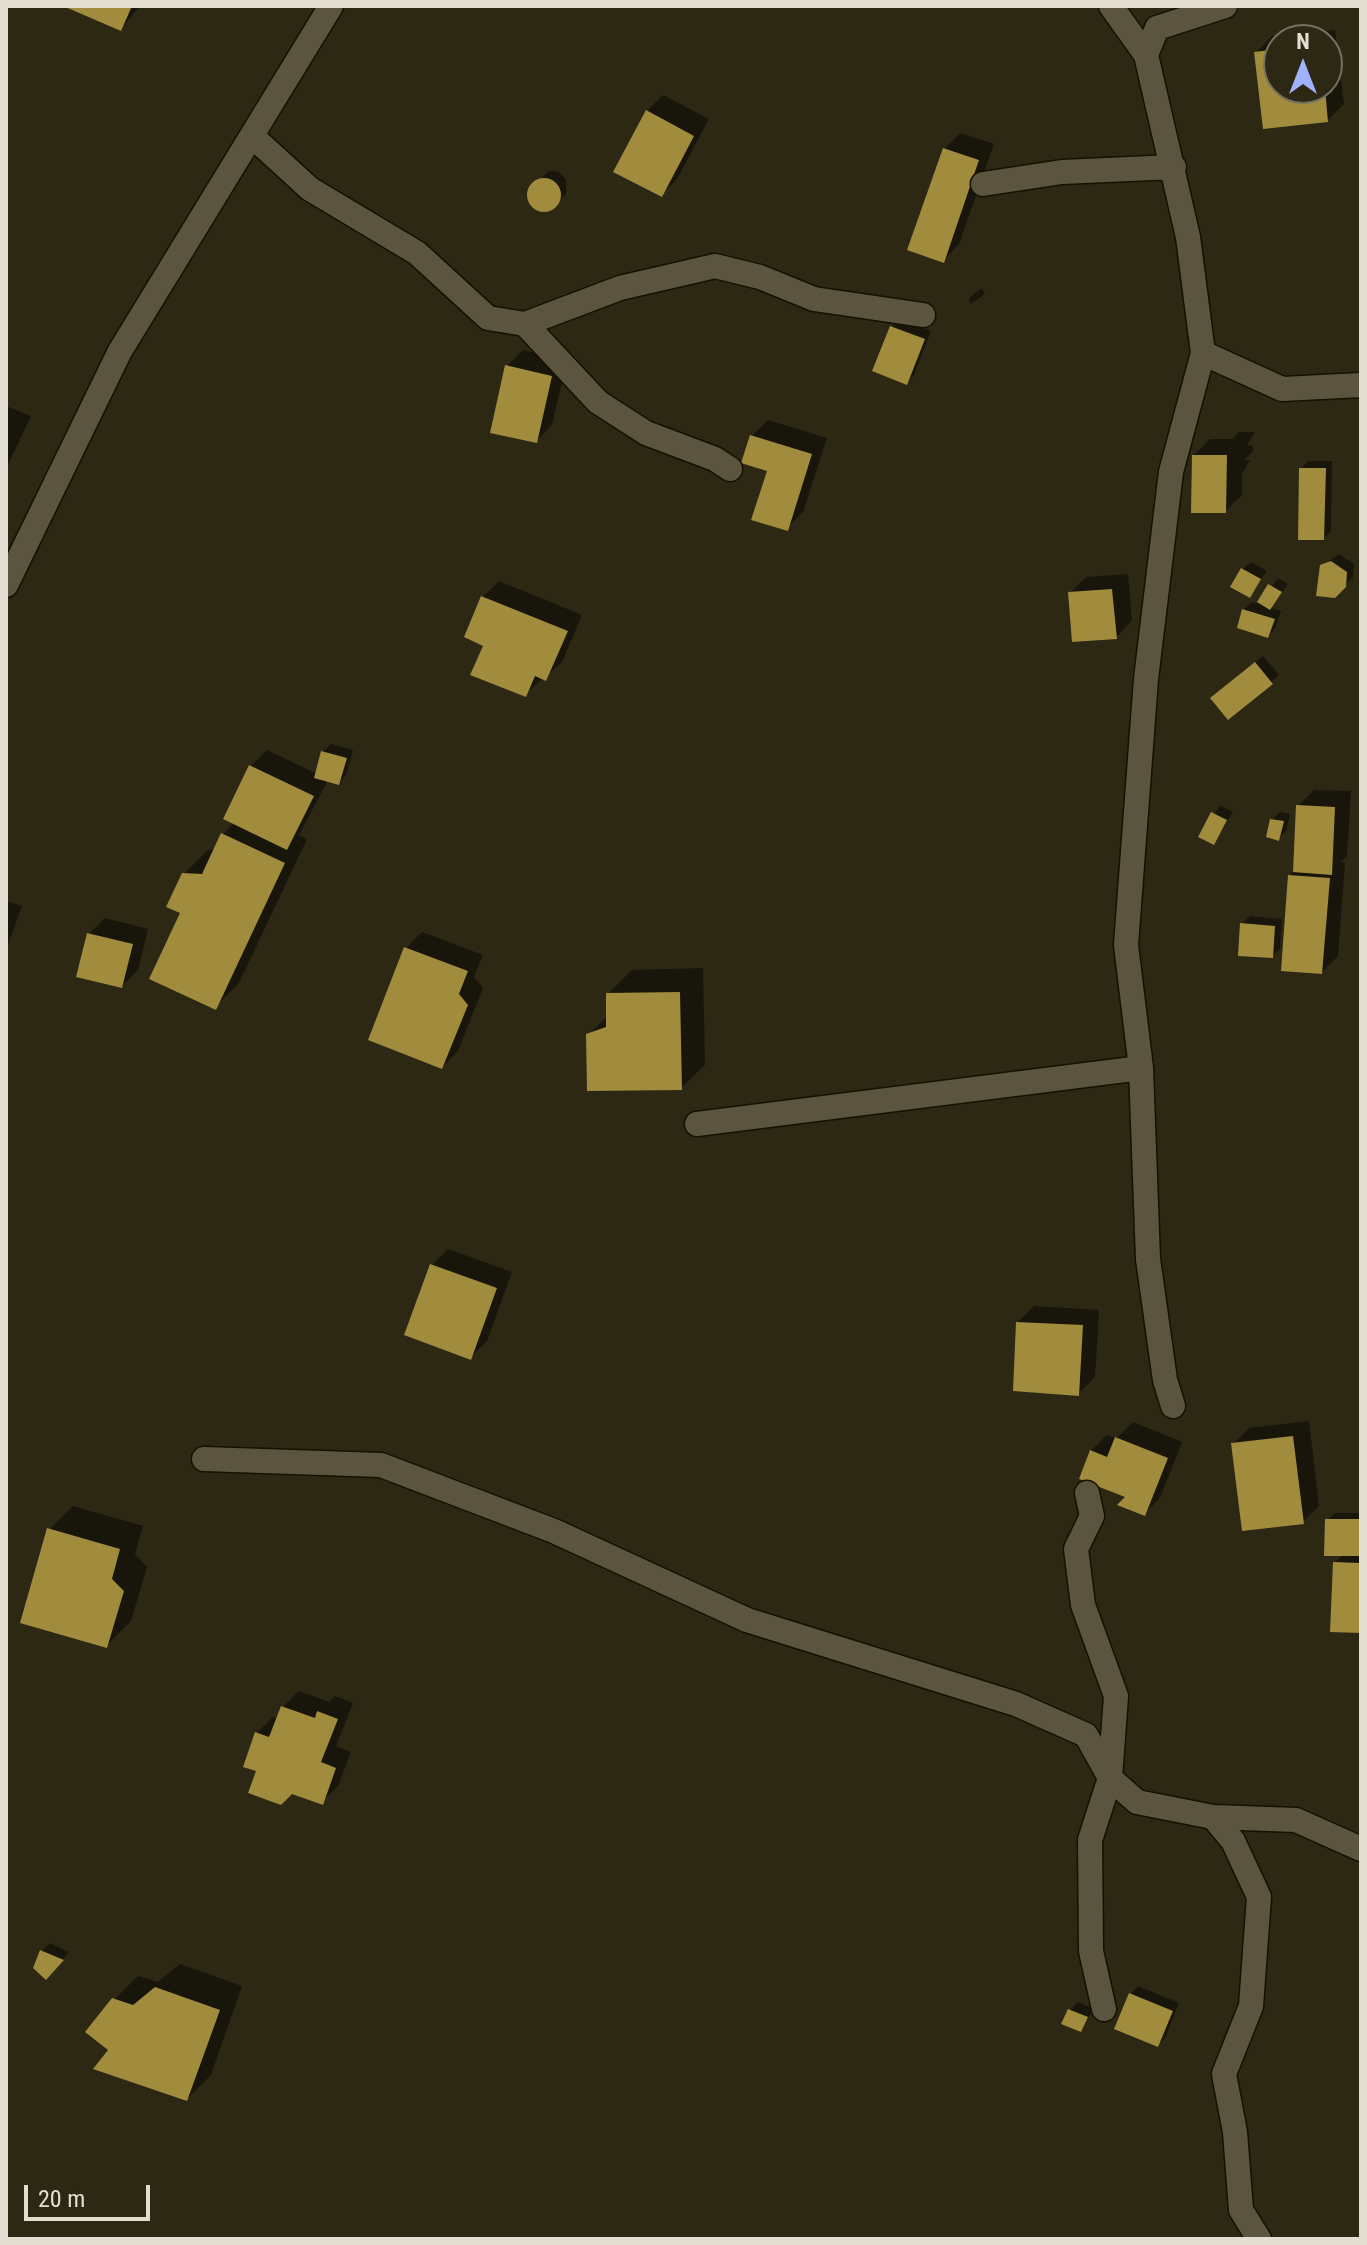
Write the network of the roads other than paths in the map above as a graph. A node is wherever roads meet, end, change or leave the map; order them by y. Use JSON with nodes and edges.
{"nodes":[{"id":1,"x":331,"y":6,"type":"edge"},
{"id":2,"x":1111,"y":6,"type":"edge"},
{"id":3,"x":1225,"y":6,"type":"edge"},
{"id":4,"x":1146,"y":55,"type":"junction"},
{"id":5,"x":252,"y":136,"type":"junction"},
{"id":6,"x":1174,"y":167,"type":"junction"},
{"id":7,"x":983,"y":184,"type":"dead end"},
{"id":8,"x":923,"y":315,"type":"dead end"},
{"id":9,"x":525,"y":324,"type":"junction"},
{"id":10,"x":1203,"y":353,"type":"junction"},
{"id":11,"x":1361,"y":385,"type":"edge"},
{"id":12,"x":730,"y":469,"type":"dead end"},
{"id":13,"x":6,"y":585,"type":"edge"},
{"id":14,"x":1141,"y":1068,"type":"junction"},
{"id":15,"x":697,"y":1124,"type":"dead end"},
{"id":16,"x":1173,"y":1406,"type":"dead end"},
{"id":17,"x":204,"y":1459,"type":"dead end"},
{"id":18,"x":1087,"y":1493,"type":"dead end"},
{"id":19,"x":1110,"y":1778,"type":"junction"},
{"id":20,"x":1213,"y":1817,"type":"junction"},
{"id":21,"x":1361,"y":1849,"type":"edge"},
{"id":22,"x":1104,"y":2009,"type":"dead end"},
{"id":23,"x":1259,"y":2239,"type":"edge"}],
"edges":[{"from":1,"to":5,"type":"street"},
{"from":2,"to":4,"type":"street"},
{"from":3,"to":4,"type":"street"},
{"from":4,"to":6,"type":"street"},
{"from":5,"to":9,"type":"street"},
{"from":5,"to":13,"type":"street"},
{"from":6,"to":7,"type":"street"},
{"from":6,"to":10,"type":"street"},
{"from":8,"to":9,"type":"street"},
{"from":9,"to":12,"type":"street"},
{"from":10,"to":11,"type":"street"},
{"from":10,"to":14,"type":"street"},
{"from":14,"to":15,"type":"street"},
{"from":14,"to":16,"type":"street"},
{"from":17,"to":19,"type":"street"},
{"from":18,"to":19,"type":"street"},
{"from":19,"to":20,"type":"street"},
{"from":19,"to":22,"type":"street"},
{"from":20,"to":21,"type":"street"},
{"from":20,"to":23,"type":"street"}]}
